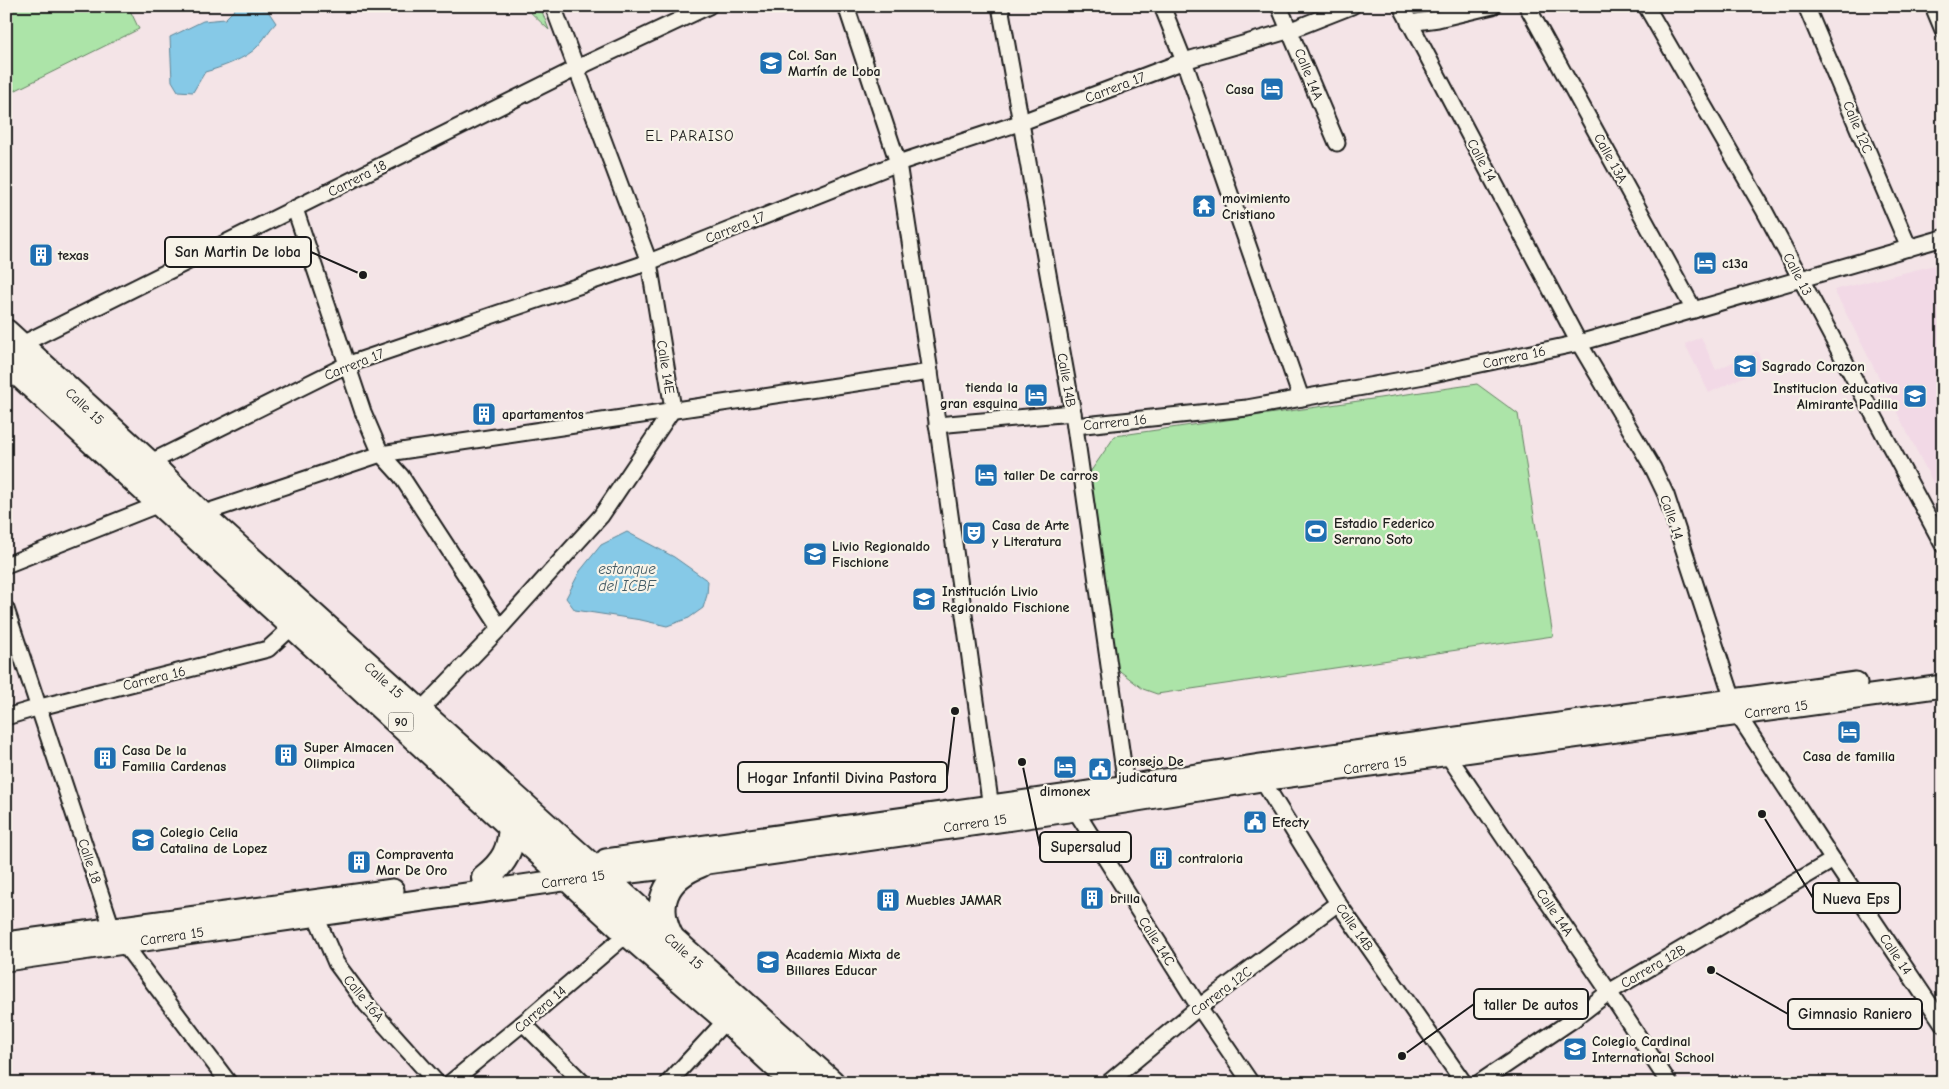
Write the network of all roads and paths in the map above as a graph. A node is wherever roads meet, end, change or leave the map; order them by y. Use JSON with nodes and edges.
{"nodes":[{"id":1,"x":553,"y":6,"type":"edge"},
{"id":2,"x":709,"y":6,"type":"edge"},
{"id":3,"x":846,"y":6,"type":"edge"},
{"id":4,"x":1000,"y":6,"type":"edge"},
{"id":5,"x":1162,"y":6,"type":"edge"},
{"id":6,"x":1280,"y":6,"type":"edge"},
{"id":7,"x":1352,"y":6,"type":"edge"},
{"id":8,"x":1401,"y":6,"type":"edge"},
{"id":9,"x":1493,"y":6,"type":"edge"},
{"id":10,"x":1527,"y":6,"type":"edge"},
{"id":11,"x":1646,"y":6,"type":"edge"},
{"id":12,"x":1806,"y":6,"type":"edge"},
{"id":13,"x":1933,"y":6,"type":"edge"},
{"id":14,"x":1409,"y":22,"type":"junction"},
{"id":15,"x":1290,"y":30,"type":"junction"},
{"id":16,"x":1943,"y":30,"type":"edge"},
{"id":17,"x":1184,"y":62,"type":"junction"},
{"id":18,"x":578,"y":68,"type":"junction"},
{"id":19,"x":1022,"y":122,"type":"junction"},
{"id":20,"x":1337,"y":143,"type":"dead end"},
{"id":21,"x":898,"y":163,"type":"junction"},
{"id":22,"x":295,"y":209,"type":"junction"},
{"id":23,"x":1943,"y":238,"type":"edge"},
{"id":24,"x":1909,"y":248,"type":"junction"},
{"id":25,"x":649,"y":262,"type":"junction"},
{"id":26,"x":1800,"y":279,"type":"junction"},
{"id":27,"x":1694,"y":310,"type":"junction"},
{"id":28,"x":1579,"y":343,"type":"junction"},
{"id":29,"x":10,"y":348,"type":"edge"},
{"id":30,"x":346,"y":365,"type":"junction"},
{"id":31,"x":930,"y":372,"type":"junction"},
{"id":32,"x":1301,"y":398,"type":"junction"},
{"id":33,"x":673,"y":409,"type":"junction"},
{"id":34,"x":1074,"y":419,"type":"junction"},
{"id":35,"x":937,"y":425,"type":"junction"},
{"id":36,"x":381,"y":454,"type":"junction"},
{"id":37,"x":138,"y":468,"type":"junction"},
{"id":38,"x":162,"y":503,"type":"junction"},
{"id":39,"x":201,"y":514,"type":"junction"},
{"id":40,"x":1943,"y":545,"type":"edge"},
{"id":41,"x":6,"y":565,"type":"edge"},
{"id":42,"x":6,"y":609,"type":"edge"},
{"id":43,"x":294,"y":625,"type":"junction"},
{"id":44,"x":500,"y":628,"type":"junction"},
{"id":45,"x":1943,"y":672,"type":"edge"},
{"id":46,"x":1943,"y":686,"type":"edge"},
{"id":47,"x":40,"y":707,"type":"junction"},
{"id":48,"x":1735,"y":707,"type":"junction"},
{"id":49,"x":419,"y":712,"type":"junction"},
{"id":50,"x":6,"y":717,"type":"edge"},
{"id":51,"x":1446,"y":747,"type":"junction"},
{"id":52,"x":1261,"y":773,"type":"junction"},
{"id":53,"x":1126,"y":785,"type":"junction"},
{"id":54,"x":1072,"y":802,"type":"junction"},
{"id":55,"x":992,"y":813,"type":"junction"},
{"id":56,"x":512,"y":825,"type":"junction"},
{"id":57,"x":1833,"y":860,"type":"junction"},
{"id":58,"x":700,"y":864,"type":"junction"},
{"id":59,"x":579,"y":871,"type":"junction"},
{"id":60,"x":485,"y":878,"type":"junction"},
{"id":61,"x":1338,"y":903,"type":"junction"},
{"id":62,"x":312,"y":909,"type":"junction"},
{"id":63,"x":628,"y":933,"type":"junction"},
{"id":64,"x":118,"y":936,"type":"junction"},
{"id":65,"x":672,"y":940,"type":"junction"},
{"id":66,"x":6,"y":943,"type":"edge"},
{"id":67,"x":6,"y":960,"type":"edge"},
{"id":68,"x":1609,"y":992,"type":"junction"},
{"id":69,"x":1199,"y":1007,"type":"junction"},
{"id":70,"x":727,"y":1019,"type":"junction"},
{"id":71,"x":523,"y":1023,"type":"junction"},
{"id":72,"x":1943,"y":1024,"type":"edge"},
{"id":73,"x":230,"y":1083,"type":"edge"},
{"id":74,"x":437,"y":1083,"type":"edge"},
{"id":75,"x":450,"y":1083,"type":"edge"},
{"id":76,"x":583,"y":1083,"type":"edge"},
{"id":77,"x":668,"y":1083,"type":"edge"},
{"id":78,"x":796,"y":1083,"type":"edge"},
{"id":79,"x":831,"y":1083,"type":"edge"},
{"id":80,"x":1108,"y":1083,"type":"edge"},
{"id":81,"x":1251,"y":1083,"type":"edge"},
{"id":82,"x":1464,"y":1083,"type":"edge"},
{"id":83,"x":1479,"y":1083,"type":"edge"},
{"id":84,"x":1669,"y":1083,"type":"edge"}],
"edges":[{"from":1,"to":18,"type":"street","name":"Calle 14E"},
{"from":2,"to":18,"type":"street","name":"Carrera 18"},
{"from":3,"to":21,"type":"street"},
{"from":4,"to":19,"type":"street","name":"Calle 14B"},
{"from":5,"to":17,"type":"street"},
{"from":6,"to":15,"type":"street","name":"Calle 14A"},
{"from":7,"to":15,"type":"street","name":"Carrera 17"},
{"from":8,"to":14,"type":"street","name":"Calle 14"},
{"from":9,"to":14,"type":"street"},
{"from":10,"to":27,"type":"street","name":"Calle 13A"},
{"from":11,"to":26,"type":"street","name":"Calle 13"},
{"from":12,"to":24,"type":"street","name":"Calle 12C"},
{"from":13,"to":16,"type":"street"},
{"from":14,"to":28,"type":"street","name":"Calle 14"},
{"from":15,"to":17,"type":"street","name":"Carrera 17"},
{"from":15,"to":20,"type":"street","name":"Calle 14A"},
{"from":17,"to":19,"type":"street","name":"Carrera 17"},
{"from":17,"to":32,"type":"street"},
{"from":18,"to":22,"type":"street","name":"Carrera 18"},
{"from":18,"to":25,"type":"street","name":"Calle 14E"},
{"from":19,"to":21,"type":"street","name":"Carrera 17"},
{"from":19,"to":34,"type":"street","name":"Calle 14B"},
{"from":21,"to":25,"type":"street","name":"Carrera 17"},
{"from":21,"to":31,"type":"street"},
{"from":22,"to":29,"type":"street","name":"Carrera 18"},
{"from":22,"to":30,"type":"street"},
{"from":23,"to":24,"type":"street","name":"Carrera 16"},
{"from":24,"to":26,"type":"street","name":"Carrera 16"},
{"from":25,"to":30,"type":"street","name":"Carrera 17"},
{"from":25,"to":33,"type":"street","name":"Calle 14E"},
{"from":26,"to":27,"type":"street","name":"Carrera 16"},
{"from":26,"to":40,"type":"street","name":"Calle 13"},
{"from":27,"to":28,"type":"street","name":"Carrera 16"},
{"from":28,"to":32,"type":"street","name":"Carrera 16"},
{"from":28,"to":48,"type":"street","name":"Calle 14"},
{"from":29,"to":37,"type":"highway","name":"Calle 15","number":"90"},
{"from":30,"to":36,"type":"street"},
{"from":30,"to":37,"type":"street","name":"Carrera 17"},
{"from":31,"to":33,"type":"street"},
{"from":31,"to":35,"type":"street"},
{"from":32,"to":34,"type":"street","name":"Carrera 16"},
{"from":33,"to":36,"type":"street"},
{"from":33,"to":44,"type":"street","name":"Calle 14E"},
{"from":34,"to":35,"type":"street","name":"Carrera 16"},
{"from":34,"to":53,"type":"street","name":"Calle 14B"},
{"from":35,"to":55,"type":"street"},
{"from":36,"to":39,"type":"street"},
{"from":36,"to":44,"type":"street"},
{"from":37,"to":38,"type":"highway","name":"Calle 15","number":"90"},
{"from":37,"to":39,"type":"highway","name":"Calle 15","number":"90"},
{"from":38,"to":41,"type":"street"},
{"from":38,"to":43,"type":"highway","name":"Calle 15","number":"90"},
{"from":39,"to":49,"type":"highway","name":"Calle 15","number":"90"},
{"from":42,"to":47,"type":"street","name":"Calle 18"},
{"from":43,"to":47,"type":"street","name":"Carrera 16"},
{"from":43,"to":56,"type":"highway","name":"Calle 15","number":"90"},
{"from":44,"to":49,"type":"street","name":"Calle 14E"},
{"from":45,"to":48,"type":"main road","name":"Carrera 15"},
{"from":46,"to":48,"type":"main road","name":"Carrera 15"},
{"from":47,"to":50,"type":"street","name":"Carrera 16"},
{"from":47,"to":64,"type":"street","name":"Calle 18"},
{"from":48,"to":51,"type":"main road","name":"Carrera 15"},
{"from":48,"to":57,"type":"street","name":"Calle 14"},
{"from":49,"to":59,"type":"highway","name":"Calle 15","number":"90"},
{"from":51,"to":52,"type":"main road","name":"Carrera 15"},
{"from":51,"to":68,"type":"street","name":"Calle 14A"},
{"from":52,"to":53,"type":"main road","name":"Carrera 15"},
{"from":52,"to":54,"type":"main road","name":"Carrera 15"},
{"from":52,"to":61,"type":"street","name":"Calle 14B"},
{"from":53,"to":54,"type":"main road","name":"Carrera 15"},
{"from":54,"to":55,"type":"main road","name":"Carrera 15"},
{"from":54,"to":69,"type":"street","name":"Calle 14C"},
{"from":55,"to":58,"type":"main road","name":"Carrera 15"},
{"from":55,"to":59,"type":"main road","name":"Carrera 15"},
{"from":56,"to":59,"type":"highway","name":"Calle 15","number":"90"},
{"from":56,"to":60,"type":"highway"},
{"from":57,"to":68,"type":"street","name":"Carrera 12B"},
{"from":57,"to":72,"type":"street","name":"Calle 14"},
{"from":58,"to":59,"type":"main road","name":"Carrera 15"},
{"from":58,"to":65,"type":"highway"},
{"from":59,"to":60,"type":"main road","name":"Carrera 15"},
{"from":59,"to":62,"type":"main road","name":"Carrera 15"},
{"from":59,"to":63,"type":"highway","name":"Calle 15","number":"90"},
{"from":59,"to":65,"type":"highway","name":"Calle 15","number":"90"},
{"from":60,"to":62,"type":"main road","name":"Carrera 15"},
{"from":61,"to":69,"type":"street","name":"Carrera 12C"},
{"from":61,"to":82,"type":"street","name":"Calle 14B"},
{"from":62,"to":64,"type":"main road","name":"Carrera 15"},
{"from":62,"to":74,"type":"street","name":"Calle 16A"},
{"from":63,"to":70,"type":"highway","name":"Calle 15","number":"90"},
{"from":63,"to":71,"type":"street","name":"Carrera 14"},
{"from":64,"to":66,"type":"main road","name":"Carrera 15"},
{"from":64,"to":67,"type":"main road","name":"Carrera 15"},
{"from":64,"to":73,"type":"street","name":"Calle 18"},
{"from":65,"to":79,"type":"highway","name":"Calle 15","number":"90"},
{"from":68,"to":83,"type":"street","name":"Carrera 12B"},
{"from":68,"to":84,"type":"street","name":"Calle 14A"},
{"from":69,"to":80,"type":"street","name":"Carrera 12C"},
{"from":69,"to":81,"type":"street","name":"Calle 14C"},
{"from":70,"to":77,"type":"street"},
{"from":70,"to":78,"type":"highway","name":"Calle 15","number":"90"},
{"from":71,"to":75,"type":"street","name":"Carrera 14"},
{"from":71,"to":76,"type":"street"}]}
